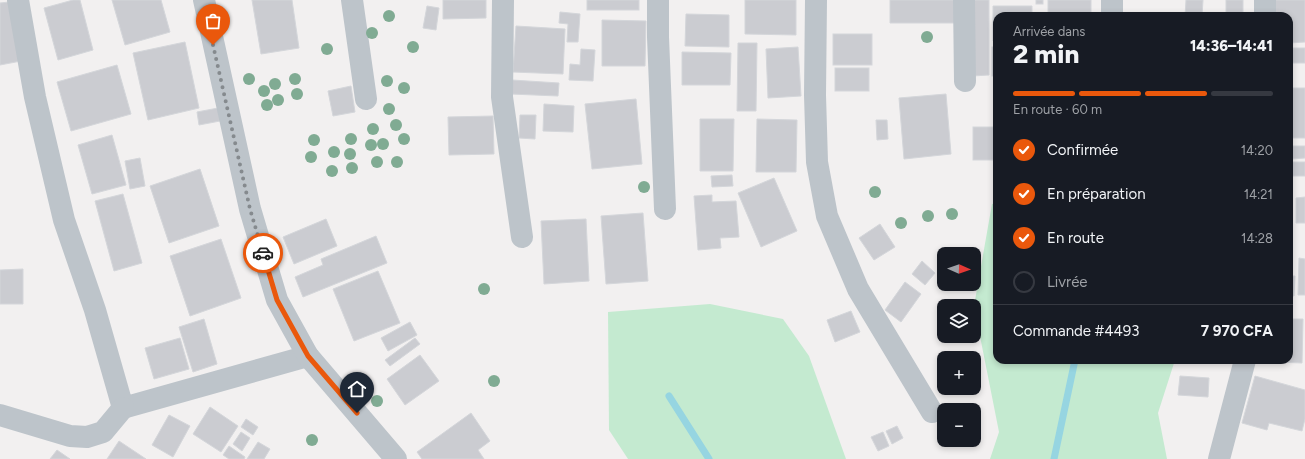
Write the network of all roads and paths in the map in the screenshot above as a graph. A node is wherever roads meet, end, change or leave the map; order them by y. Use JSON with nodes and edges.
{"nodes":[{"id":1,"x":18,"y":0,"type":"edge"},
{"id":2,"x":204,"y":0,"type":"edge"},
{"id":3,"x":352,"y":0,"type":"edge"},
{"id":4,"x":503,"y":0,"type":"edge"},
{"id":5,"x":658,"y":0,"type":"edge"},
{"id":6,"x":816,"y":0,"type":"edge"},
{"id":7,"x":964,"y":0,"type":"edge"},
{"id":8,"x":1112,"y":0,"type":"edge"},
{"id":9,"x":1265,"y":0,"type":"edge"},
{"id":10,"x":1112,"y":12,"type":"edge"},
{"id":11,"x":1265,"y":12,"type":"edge"},
{"id":12,"x":965,"y":81,"type":"dead end"},
{"id":13,"x":366,"y":99,"type":"dead end"},
{"id":14,"x":665,"y":209,"type":"dead end"},
{"id":15,"x":522,"y":237,"type":"dead end"},
{"id":16,"x":308,"y":356,"type":"junction"},
{"id":17,"x":1245,"y":364,"type":"edge"},
{"id":18,"x":123,"y":408,"type":"junction"},
{"id":19,"x":932,"y":412,"type":"dead end"},
{"id":20,"x":0,"y":415,"type":"edge"},
{"id":21,"x":396,"y":459,"type":"edge"},
{"id":22,"x":1219,"y":459,"type":"edge"}],
"edges":[{"from":1,"to":18,"type":"street"},
{"from":2,"to":16,"type":"street"},
{"from":3,"to":13,"type":"street"},
{"from":4,"to":15,"type":"street"},
{"from":5,"to":14,"type":"street"},
{"from":6,"to":19,"type":"street"},
{"from":7,"to":12,"type":"street"},
{"from":8,"to":10,"type":"street"},
{"from":9,"to":11,"type":"street"},
{"from":16,"to":18,"type":"street"},
{"from":16,"to":21,"type":"street"},
{"from":17,"to":22,"type":"street"},
{"from":18,"to":20,"type":"street"}]}
